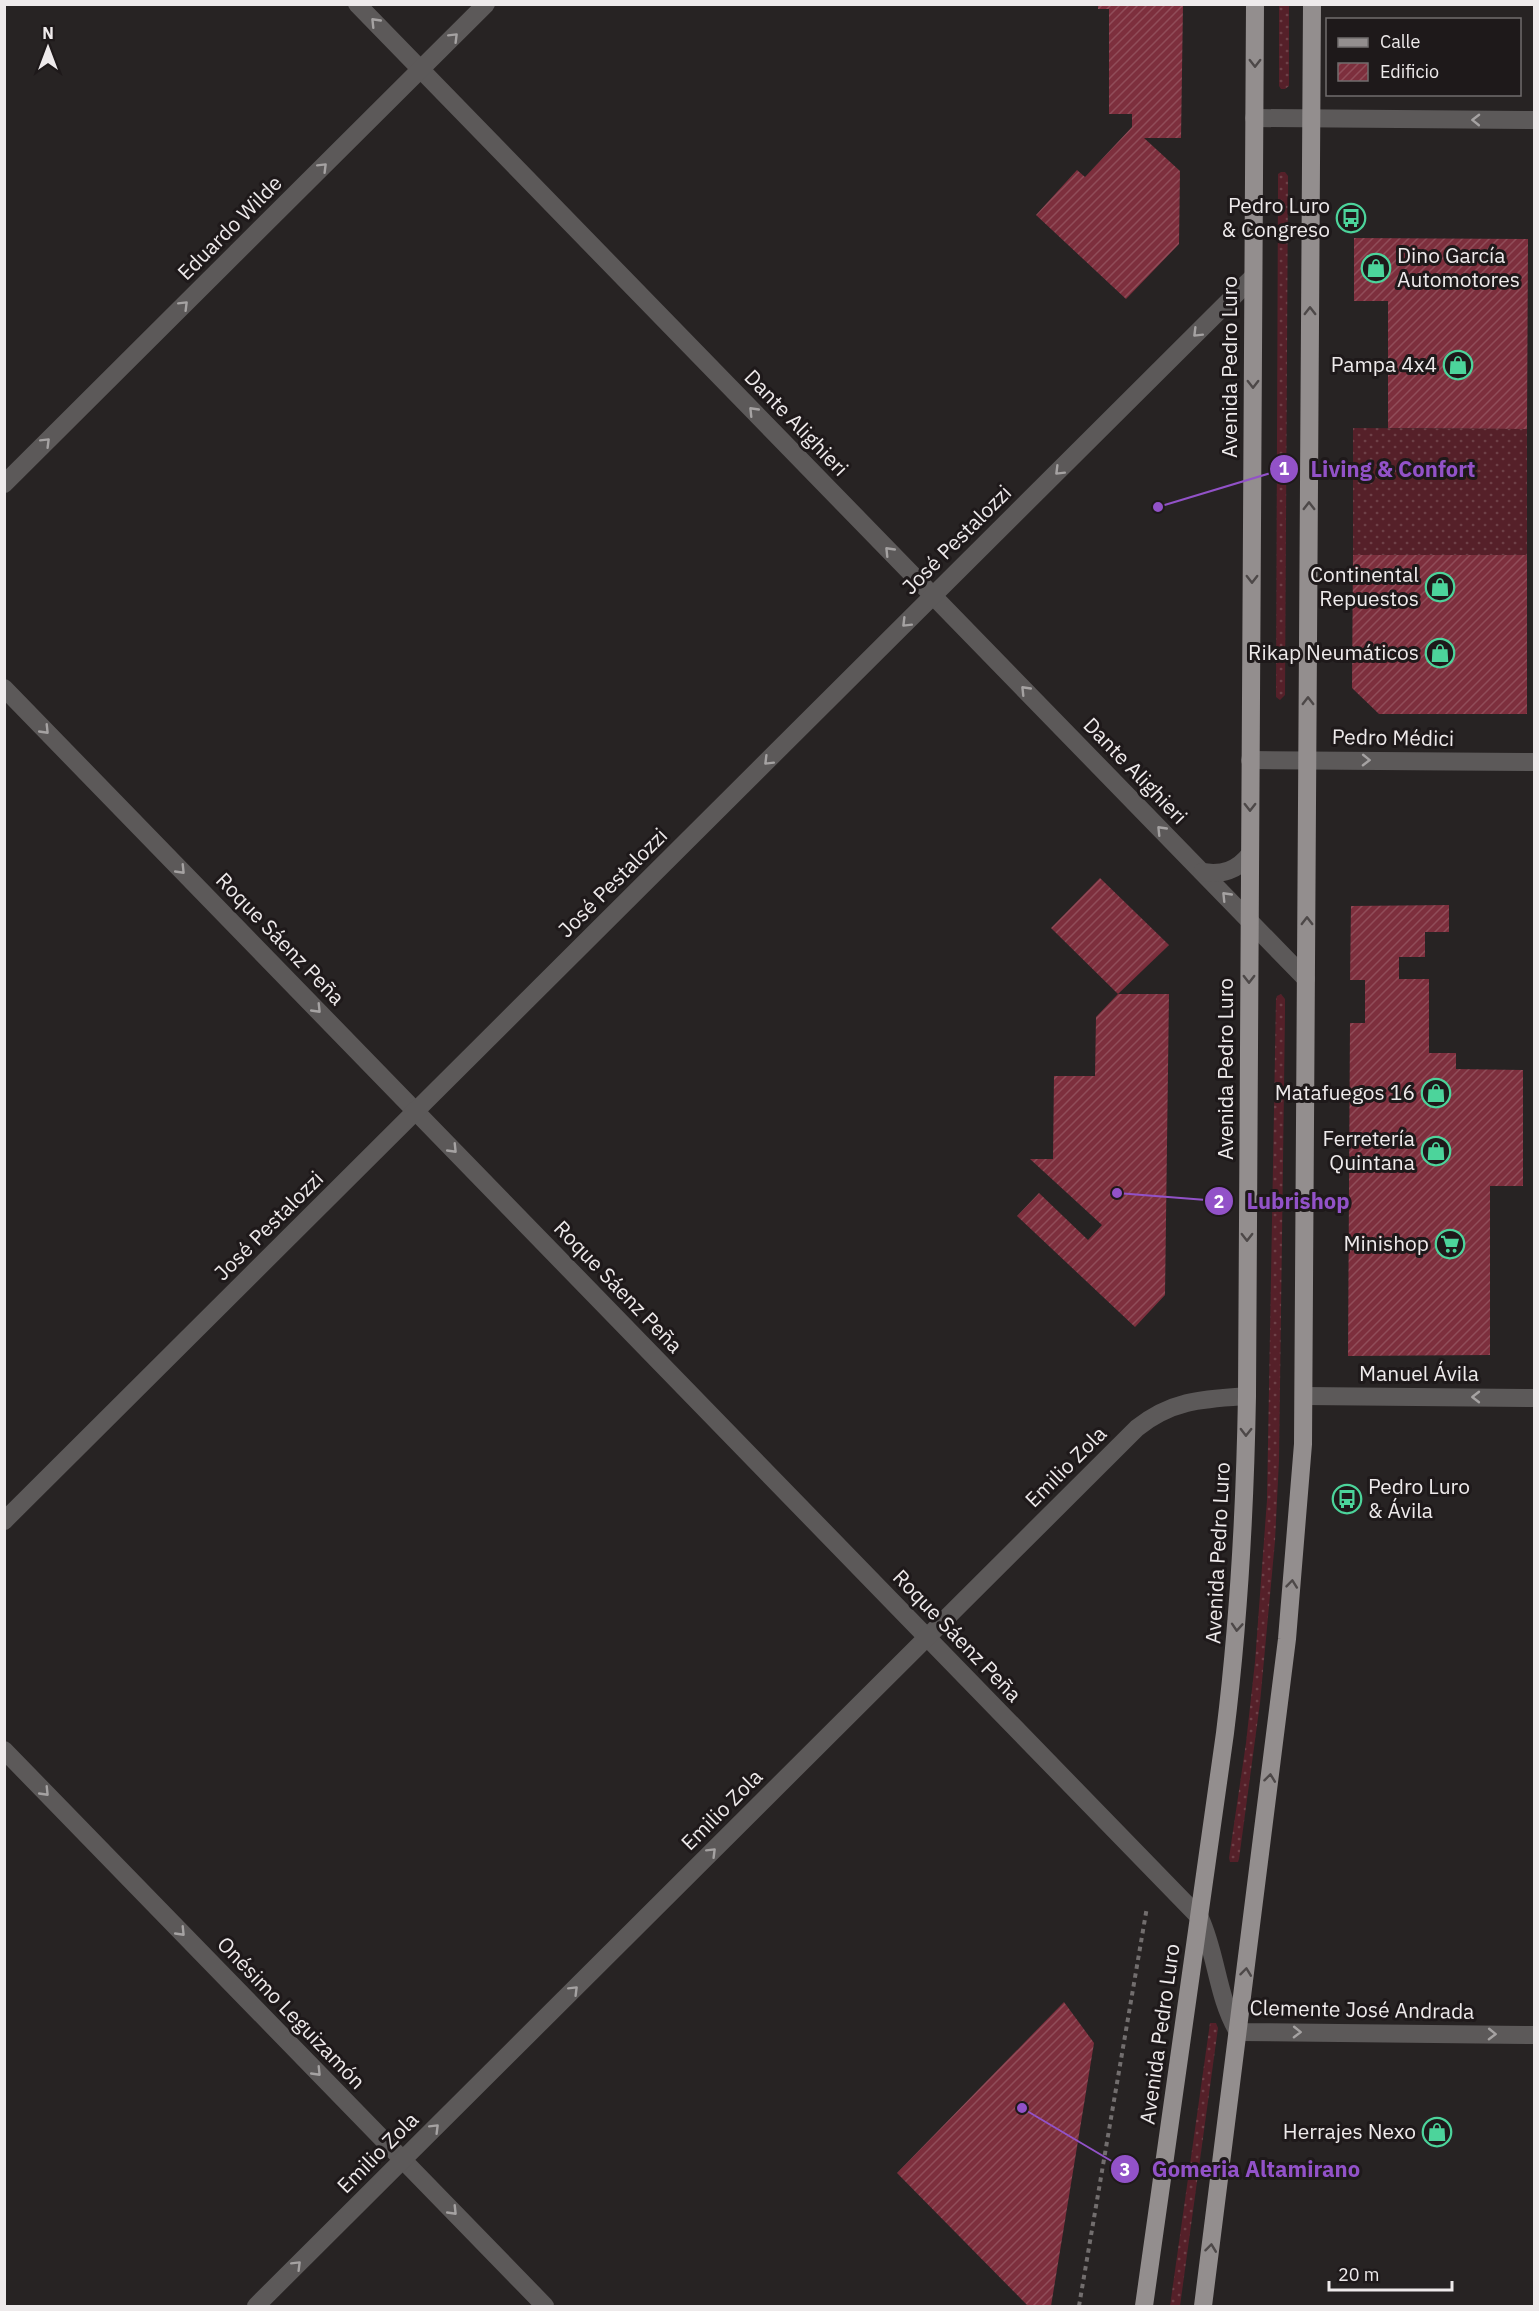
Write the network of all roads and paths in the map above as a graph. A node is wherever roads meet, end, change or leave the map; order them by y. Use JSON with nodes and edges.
{"nodes":[{"id":1,"x":357,"y":4,"type":"edge"},
{"id":2,"x":486,"y":4,"type":"edge"},
{"id":3,"x":1255,"y":4,"type":"edge"},
{"id":4,"x":1312,"y":4,"type":"edge"},
{"id":5,"x":421,"y":70,"type":"junction"},
{"id":6,"x":1254,"y":118,"type":"junction"},
{"id":7,"x":1311,"y":119,"type":"junction"},
{"id":8,"x":1534,"y":120,"type":"edge"},
{"id":9,"x":1253,"y":277,"type":"junction"},
{"id":10,"x":4,"y":484,"type":"edge"},
{"id":11,"x":933,"y":596,"type":"junction"},
{"id":12,"x":4,"y":688,"type":"edge"},
{"id":13,"x":1250,"y":760,"type":"junction"},
{"id":14,"x":1308,"y":760,"type":"junction"},
{"id":15,"x":1534,"y":762,"type":"edge"},
{"id":16,"x":1250,"y":854,"type":"junction"},
{"id":17,"x":1202,"y":872,"type":"junction"},
{"id":18,"x":1249,"y":921,"type":"junction"},
{"id":19,"x":1306,"y":979,"type":"junction"},
{"id":20,"x":416,"y":1111,"type":"junction"},
{"id":21,"x":1247,"y":1396,"type":"junction"},
{"id":22,"x":1304,"y":1396,"type":"junction"},
{"id":23,"x":1534,"y":1398,"type":"edge"},
{"id":24,"x":4,"y":1521,"type":"edge"},
{"id":25,"x":927,"y":1638,"type":"junction"},
{"id":26,"x":4,"y":1750,"type":"edge"},
{"id":27,"x":1154,"y":1871,"type":"junction"},
{"id":28,"x":1200,"y":1918,"type":"junction"},
{"id":29,"x":1238,"y":2032,"type":"junction"},
{"id":30,"x":1534,"y":2035,"type":"edge"},
{"id":31,"x":403,"y":2160,"type":"junction"},
{"id":32,"x":256,"y":2307,"type":"edge"},
{"id":33,"x":545,"y":2307,"type":"edge"},
{"id":34,"x":1079,"y":2307,"type":"edge"},
{"id":35,"x":1144,"y":2307,"type":"edge"},
{"id":36,"x":1203,"y":2307,"type":"edge"}],
"edges":[{"from":5,"to":1,"type":"street","name":"Dante Alighieri","one_way":true},
{"from":5,"to":2,"type":"street","name":"Eduardo Wilde","one_way":true},
{"from":3,"to":6,"type":"main road","name":"Avenida Pedro Luro","one_way":true},
{"from":4,"to":7,"type":"main road"},
{"from":10,"to":5,"type":"street","name":"Eduardo Wilde","one_way":true},
{"from":11,"to":5,"type":"street","name":"Dante Alighieri","one_way":true},
{"from":6,"to":7,"type":"street"},
{"from":6,"to":9,"type":"main road","name":"Avenida Pedro Luro"},
{"from":8,"to":7,"type":"street","one_way":true},
{"from":14,"to":7,"type":"main road","one_way":true},
{"from":9,"to":11,"type":"street","name":"José Pestalozzi","one_way":true},
{"from":9,"to":13,"type":"main road","name":"Avenida Pedro Luro","one_way":true},
{"from":17,"to":11,"type":"street","name":"Dante Alighieri","one_way":true},
{"from":11,"to":20,"type":"street","name":"José Pestalozzi","one_way":true},
{"from":12,"to":20,"type":"street","name":"Roque Sáenz Peña","one_way":true},
{"from":13,"to":14,"type":"street","name":"Pedro Médici"},
{"from":13,"to":16,"type":"main road","name":"Avenida Pedro Luro","one_way":true},
{"from":14,"to":15,"type":"street","name":"Pedro Médici","one_way":true},
{"from":19,"to":14,"type":"main road","one_way":true},
{"from":16,"to":17,"type":"street"},
{"from":16,"to":18,"type":"main road","name":"Avenida Pedro Luro"},
{"from":18,"to":17,"type":"street","name":"Dante Alighieri","one_way":true},
{"from":18,"to":19,"type":"street","name":"Dante Alighieri"},
{"from":18,"to":21,"type":"main road","name":"Avenida Pedro Luro","one_way":true},
{"from":19,"to":22,"type":"main road"},
{"from":20,"to":24,"type":"street","name":"José Pestalozzi"},
{"from":20,"to":25,"type":"street","name":"Roque Sáenz Peña","one_way":true},
{"from":21,"to":25,"type":"street","name":"Emilio Zola"},
{"from":21,"to":28,"type":"main road","name":"Avenida Pedro Luro","one_way":true},
{"from":23,"to":22,"type":"street","name":"Manuel Ávila","one_way":true},
{"from":29,"to":22,"type":"main road","one_way":true},
{"from":25,"to":27,"type":"street","name":"Roque Sáenz Peña"},
{"from":31,"to":25,"type":"street","name":"Emilio Zola","one_way":true},
{"from":26,"to":31,"type":"street","name":"Onésimo Leguizamón","one_way":true},
{"from":27,"to":28,"type":"street","name":"Roque Sáenz Peña"},
{"from":27,"to":34,"type":"path"},
{"from":28,"to":29,"type":"street","name":"Clemente José Andrada"},
{"from":28,"to":35,"type":"main road","name":"Avenida Pedro Luro"},
{"from":29,"to":30,"type":"street","name":"Clemente José Andrada","one_way":true},
{"from":36,"to":29,"type":"main road","one_way":true},
{"from":32,"to":31,"type":"street","name":"Emilio Zola","one_way":true},
{"from":31,"to":33,"type":"street","name":"Onésimo Leguizamón","one_way":true}]}
